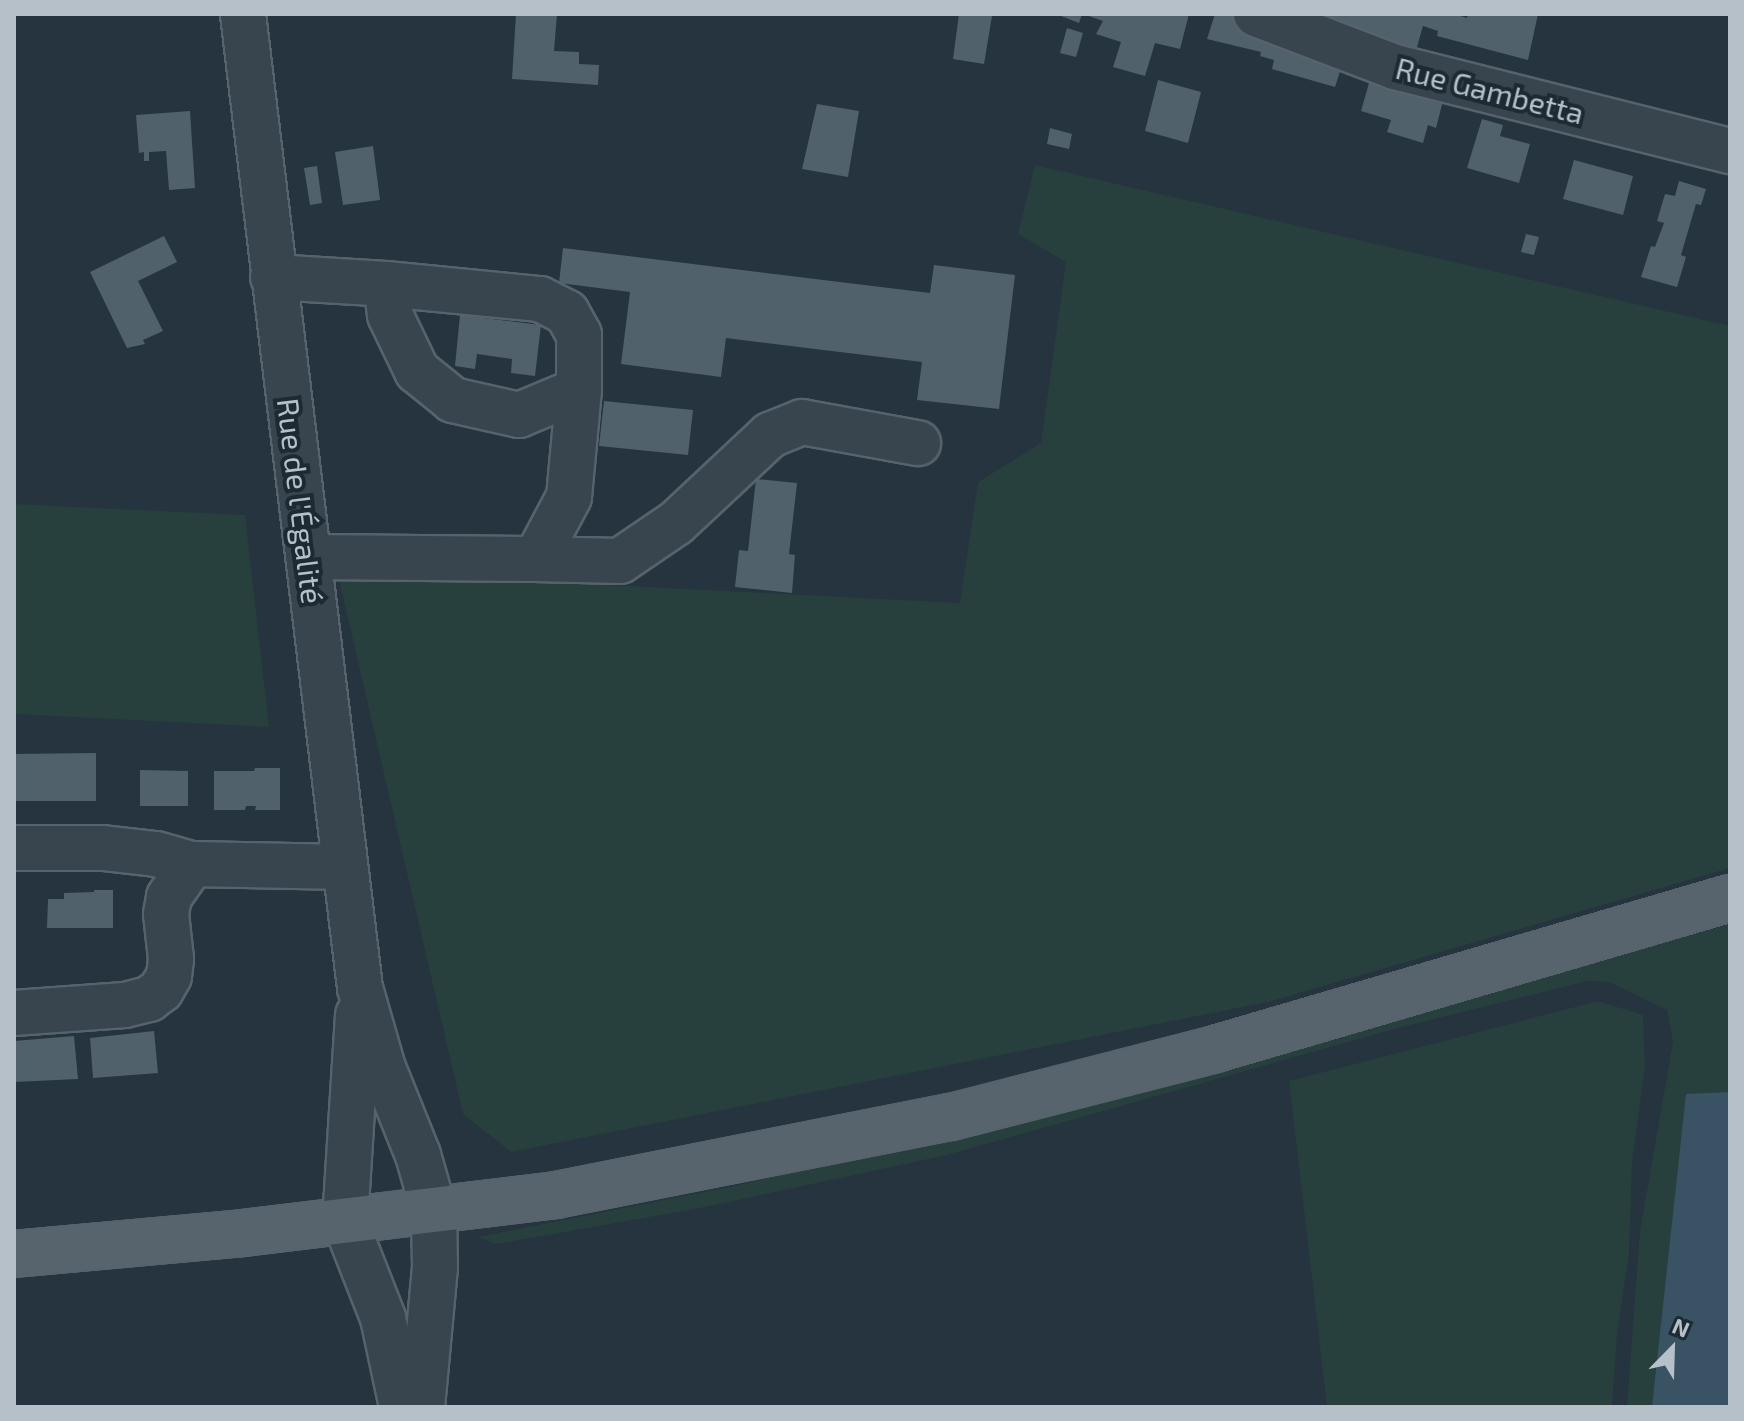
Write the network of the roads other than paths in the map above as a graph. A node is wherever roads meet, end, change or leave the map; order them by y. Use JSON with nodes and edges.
{"nodes":[{"id":1,"x":243,"y":14,"type":"edge"},
{"id":2,"x":1256,"y":14,"type":"edge"},
{"id":3,"x":1730,"y":151,"type":"edge"},
{"id":4,"x":273,"y":277,"type":"junction"},
{"id":5,"x":386,"y":284,"type":"junction"},
{"id":6,"x":579,"y":390,"type":"junction"},
{"id":7,"x":918,"y":443,"type":"dead end"},
{"id":8,"x":309,"y":557,"type":"junction"},
{"id":9,"x":536,"y":559,"type":"junction"},
{"id":10,"x":14,"y":848,"type":"edge"},
{"id":11,"x":192,"y":864,"type":"junction"},
{"id":12,"x":345,"y":867,"type":"junction"},
{"id":13,"x":1730,"y":898,"type":"edge"},
{"id":14,"x":360,"y":988,"type":"junction"},
{"id":15,"x":14,"y":1013,"type":"edge"},
{"id":16,"x":434,"y":1211,"type":"junction"},
{"id":17,"x":345,"y":1221,"type":"junction"},
{"id":18,"x":14,"y":1254,"type":"edge"},
{"id":19,"x":402,"y":1407,"type":"edge"},
{"id":20,"x":422,"y":1407,"type":"edge"}],
"edges":[{"from":1,"to":4,"type":"street","name":"Rue de l'Égalité"},
{"from":2,"to":3,"type":"street","name":"Rue Gambetta"},
{"from":4,"to":5,"type":"street"},
{"from":4,"to":8,"type":"street","name":"Rue de l'Égalité"},
{"from":5,"to":6,"type":"street"},
{"from":5,"to":6,"type":"street"},
{"from":6,"to":9,"type":"street"},
{"from":7,"to":9,"type":"street"},
{"from":8,"to":9,"type":"street"},
{"from":8,"to":12,"type":"street","name":"Rue de l'Égalité"},
{"from":10,"to":11,"type":"street"},
{"from":11,"to":12,"type":"street"},
{"from":11,"to":15,"type":"street"},
{"from":12,"to":14,"type":"street","name":"Rue de l'Égalité"},
{"from":13,"to":16,"type":"main road"},
{"from":14,"to":16,"type":"street","name":"Rue de l'Égalité"},
{"from":14,"to":17,"type":"street","name":"Rue de l'Égalité"},
{"from":16,"to":17,"type":"main road"},
{"from":16,"to":20,"type":"street","name":"Rue de l'Égalité"},
{"from":17,"to":18,"type":"main road"},
{"from":17,"to":19,"type":"street"}]}
